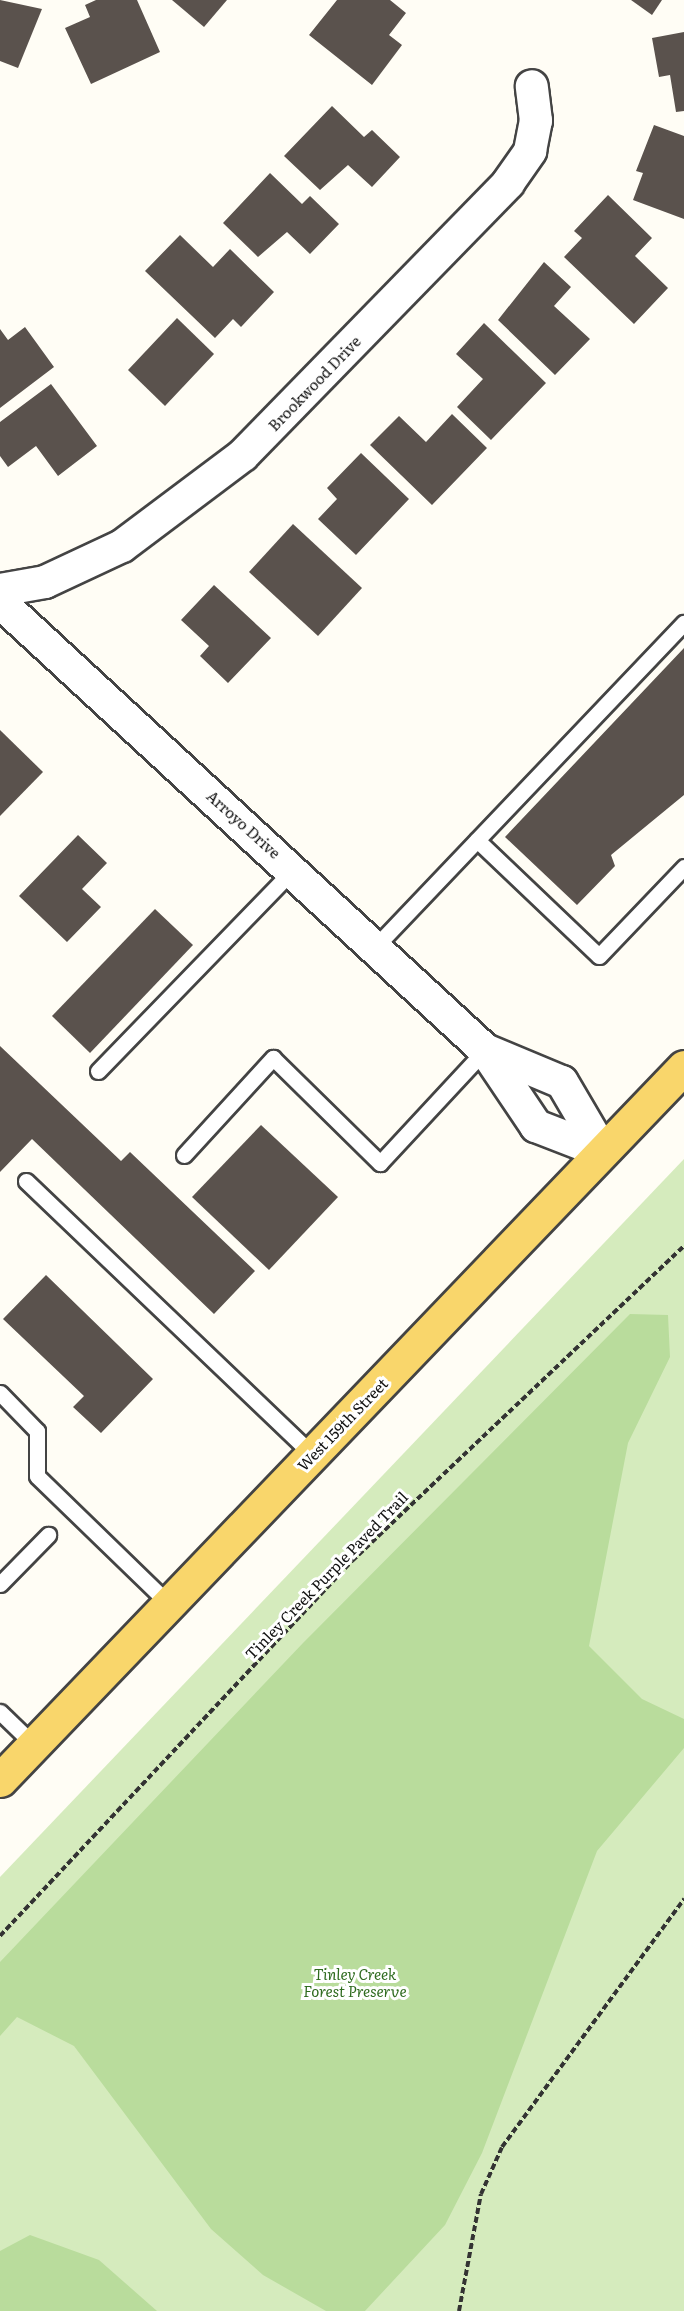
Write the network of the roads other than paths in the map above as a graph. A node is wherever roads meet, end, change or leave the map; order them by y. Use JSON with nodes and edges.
{"nodes":[{"id":1,"x":532,"y":86,"type":"dead end"},
{"id":2,"x":0,"y":590,"type":"edge"},
{"id":3,"x":0,"y":602,"type":"edge"},
{"id":4,"x":684,"y":623,"type":"edge"},
{"id":5,"x":477,"y":840,"type":"junction"},
{"id":6,"x":684,"y":867,"type":"edge"},
{"id":7,"x":294,"y":869,"type":"junction"},
{"id":8,"x":377,"y":945,"type":"junction"},
{"id":9,"x":485,"y":1050,"type":"junction"},
{"id":10,"x":684,"y":1067,"type":"edge"},
{"id":11,"x":98,"y":1071,"type":"dead end"},
{"id":12,"x":603,"y":1152,"type":"junction"},
{"id":13,"x":184,"y":1155,"type":"dead end"},
{"id":14,"x":26,"y":1181,"type":"dead end"},
{"id":15,"x":0,"y":1393,"type":"edge"},
{"id":16,"x":313,"y":1455,"type":"junction"},
{"id":17,"x":48,"y":1535,"type":"dead end"},
{"id":18,"x":0,"y":1584,"type":"edge"},
{"id":19,"x":169,"y":1604,"type":"junction"},
{"id":20,"x":0,"y":1712,"type":"edge"},
{"id":21,"x":34,"y":1745,"type":"junction"},
{"id":22,"x":0,"y":1780,"type":"edge"}],
"edges":[{"from":1,"to":2,"type":"street","name":"Brookwood Drive"},
{"from":3,"to":7,"type":"street","name":"Arroyo Drive"},
{"from":4,"to":5,"type":"lane"},
{"from":5,"to":6,"type":"lane"},
{"from":5,"to":8,"type":"lane"},
{"from":7,"to":8,"type":"street","name":"Arroyo Drive"},
{"from":7,"to":11,"type":"lane"},
{"from":8,"to":9,"type":"street","name":"Arroyo Drive"},
{"from":9,"to":12,"type":"street","name":"Arroyo Drive"},
{"from":9,"to":12,"type":"street","name":"Arroyo Drive"},
{"from":9,"to":13,"type":"lane"},
{"from":10,"to":12,"type":"main road","name":"West 159th Street"},
{"from":12,"to":16,"type":"main road","name":"West 159th Street"},
{"from":14,"to":16,"type":"lane"},
{"from":15,"to":19,"type":"lane"},
{"from":16,"to":19,"type":"main road","name":"West 159th Street"},
{"from":17,"to":18,"type":"lane"},
{"from":19,"to":21,"type":"main road","name":"West 159th Street"},
{"from":20,"to":21,"type":"lane"},
{"from":21,"to":22,"type":"main road","name":"West 159th Street"}]}
